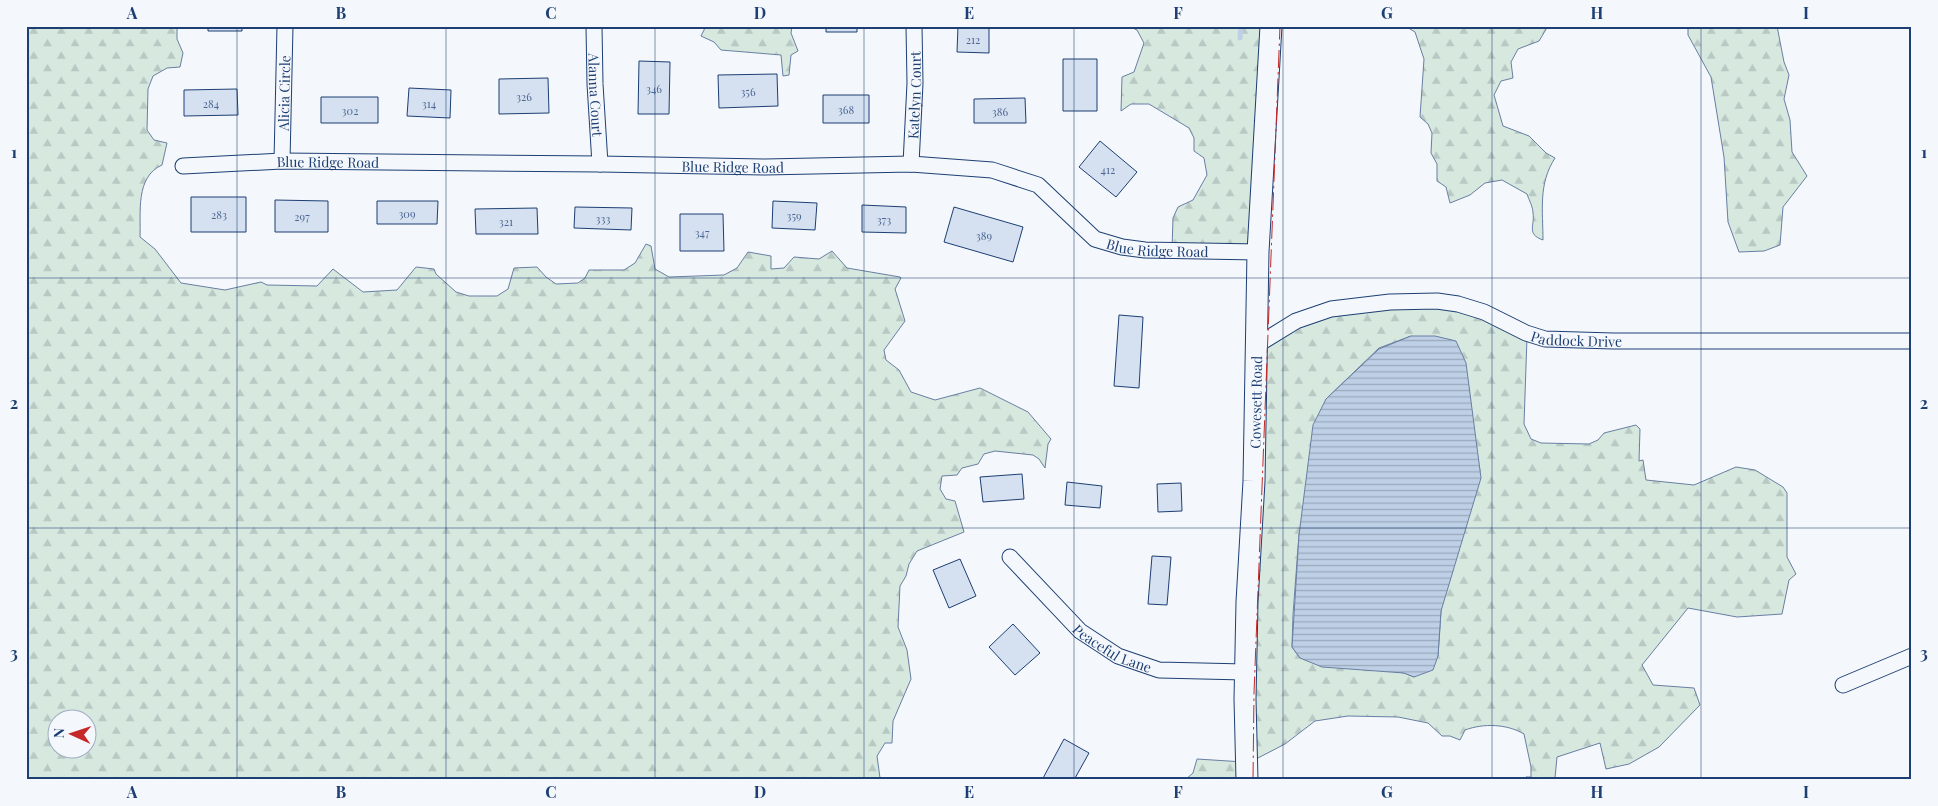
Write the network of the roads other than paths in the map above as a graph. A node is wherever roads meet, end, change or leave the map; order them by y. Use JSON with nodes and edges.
{"nodes":[{"id":1,"x":285,"y":26,"type":"edge"},
{"id":2,"x":594,"y":26,"type":"edge"},
{"id":3,"x":914,"y":26,"type":"edge"},
{"id":4,"x":1271,"y":26,"type":"edge"},
{"id":5,"x":282,"y":161,"type":"junction"},
{"id":6,"x":600,"y":164,"type":"junction"},
{"id":7,"x":910,"y":164,"type":"junction"},
{"id":8,"x":183,"y":166,"type":"dead end"},
{"id":9,"x":1258,"y":252,"type":"junction"},
{"id":10,"x":1912,"y":342,"type":"edge"},
{"id":11,"x":1257,"y":345,"type":"junction"},
{"id":12,"x":1010,"y":557,"type":"dead end"},
{"id":13,"x":1912,"y":656,"type":"edge"},
{"id":14,"x":1246,"y":672,"type":"junction"},
{"id":15,"x":1843,"y":685,"type":"dead end"},
{"id":16,"x":1247,"y":780,"type":"edge"}],
"edges":[{"from":1,"to":5,"type":"street","name":"Alicia Circle"},
{"from":2,"to":6,"type":"street","name":"Alanna Court"},
{"from":3,"to":7,"type":"street","name":"Katelyn Court"},
{"from":4,"to":9,"type":"main road","name":"Cowesett Road"},
{"from":5,"to":6,"type":"street","name":"Blue Ridge Road"},
{"from":5,"to":8,"type":"street","name":"Blue Ridge Road"},
{"from":6,"to":7,"type":"street","name":"Blue Ridge Road"},
{"from":7,"to":9,"type":"street","name":"Blue Ridge Road"},
{"from":9,"to":11,"type":"main road","name":"Cowesett Road"},
{"from":10,"to":11,"type":"street","name":"Paddock Drive"},
{"from":11,"to":14,"type":"main road","name":"Cowesett Road"},
{"from":12,"to":14,"type":"street","name":"Peaceful Lane"},
{"from":13,"to":15,"type":"street"},
{"from":14,"to":16,"type":"main road","name":"Cowesett Road"}]}
